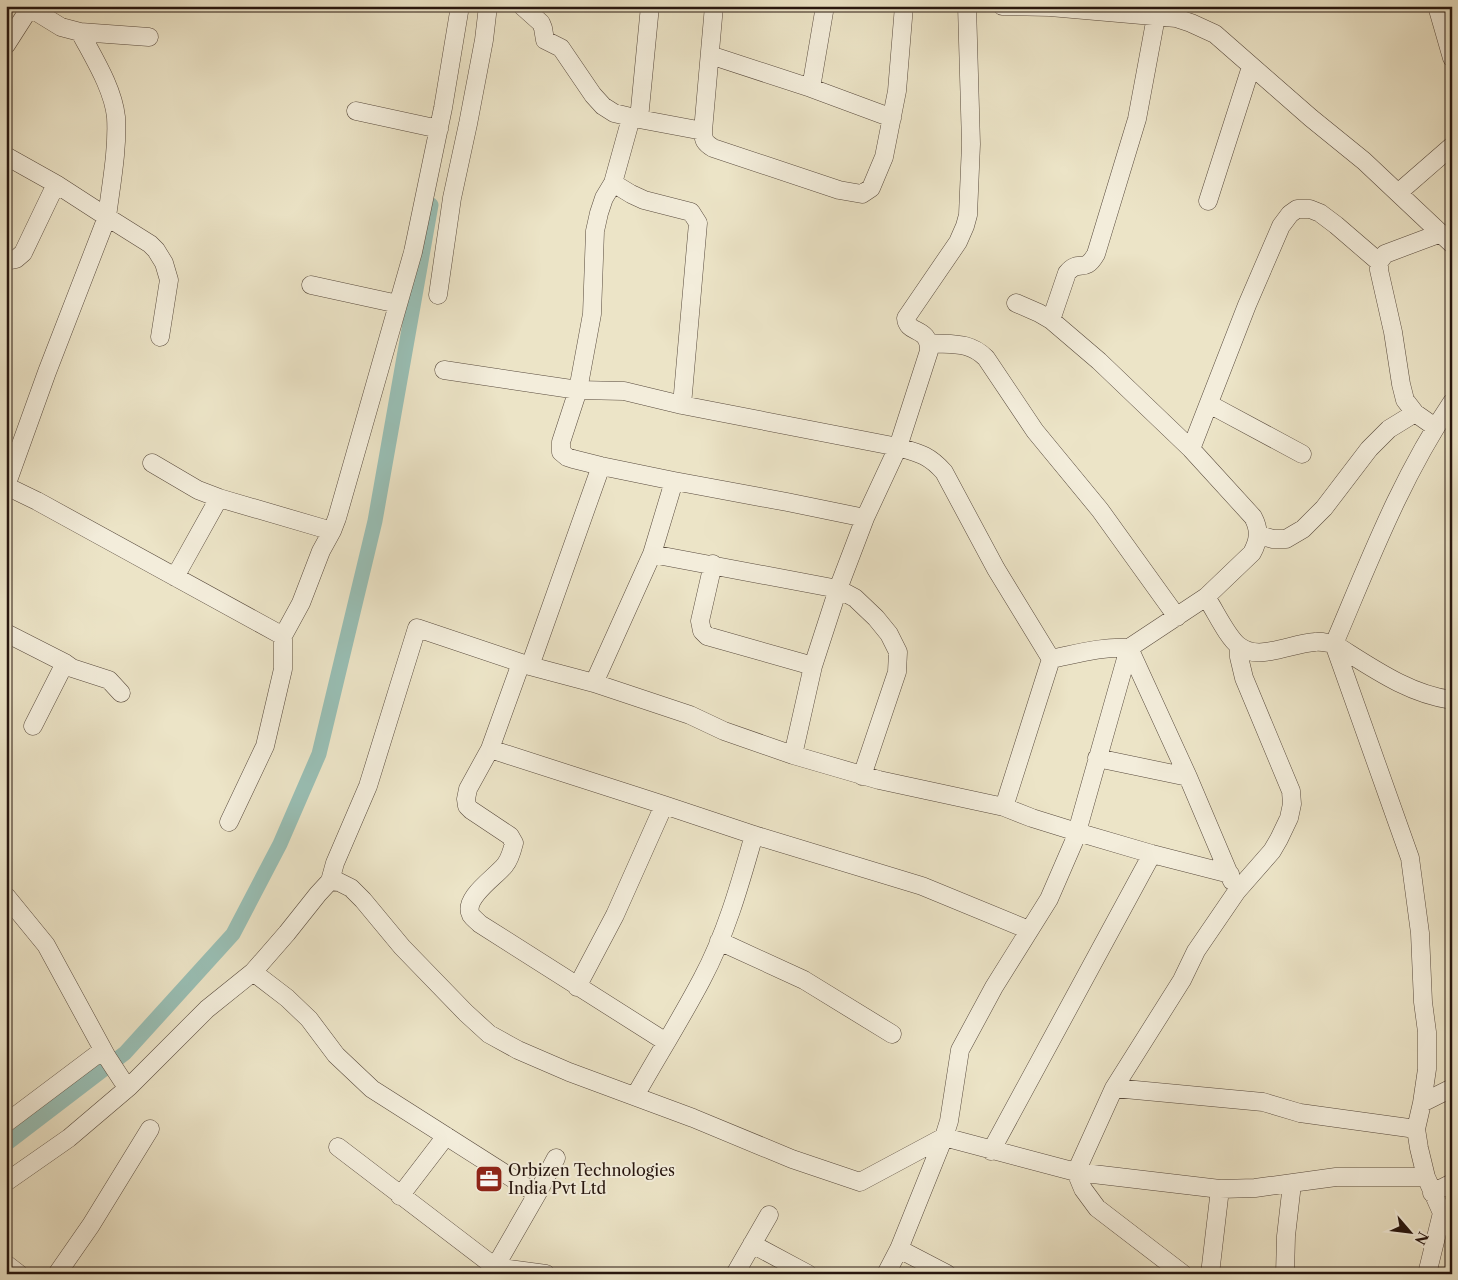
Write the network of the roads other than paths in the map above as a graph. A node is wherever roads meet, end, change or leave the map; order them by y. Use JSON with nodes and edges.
{"nodes":[{"id":1,"x":460,"y":6,"type":"edge"},
{"id":2,"x":488,"y":6,"type":"edge"},
{"id":3,"x":522,"y":6,"type":"edge"},
{"id":4,"x":650,"y":6,"type":"edge"},
{"id":5,"x":714,"y":6,"type":"edge"},
{"id":6,"x":825,"y":6,"type":"edge"},
{"id":7,"x":904,"y":6,"type":"edge"},
{"id":8,"x":967,"y":6,"type":"edge"},
{"id":9,"x":1002,"y":6,"type":"edge"},
{"id":10,"x":1437,"y":6,"type":"edge"},
{"id":11,"x":30,"y":7,"type":"edge"},
{"id":12,"x":1158,"y":11,"type":"edge"},
{"id":13,"x":80,"y":32,"type":"junction"},
{"id":14,"x":149,"y":37,"type":"dead end"},
{"id":15,"x":6,"y":45,"type":"edge"},
{"id":16,"x":710,"y":55,"type":"junction"},
{"id":17,"x":1452,"y":58,"type":"edge"},
{"id":18,"x":1251,"y":67,"type":"junction"},
{"id":19,"x":811,"y":88,"type":"junction"},
{"id":20,"x":356,"y":111,"type":"dead end"},
{"id":21,"x":635,"y":118,"type":"junction"},
{"id":22,"x":892,"y":118,"type":"junction"},
{"id":23,"x":439,"y":128,"type":"junction"},
{"id":24,"x":703,"y":131,"type":"junction"},
{"id":25,"x":1452,"y":146,"type":"edge"},
{"id":26,"x":6,"y":156,"type":"edge"},
{"id":27,"x":613,"y":183,"type":"junction"},
{"id":28,"x":56,"y":184,"type":"junction"},
{"id":29,"x":1398,"y":192,"type":"junction"},
{"id":30,"x":1208,"y":201,"type":"dead end"},
{"id":31,"x":107,"y":217,"type":"junction"},
{"id":32,"x":1446,"y":239,"type":"edge"},
{"id":33,"x":6,"y":261,"type":"edge"},
{"id":34,"x":1379,"y":262,"type":"junction"},
{"id":35,"x":311,"y":285,"type":"dead end"},
{"id":36,"x":438,"y":295,"type":"dead end"},
{"id":37,"x":1016,"y":303,"type":"dead end"},
{"id":38,"x":398,"y":304,"type":"junction"},
{"id":39,"x":1051,"y":320,"type":"junction"},
{"id":40,"x":160,"y":337,"type":"dead end"},
{"id":41,"x":930,"y":343,"type":"junction"},
{"id":42,"x":444,"y":370,"type":"dead end"},
{"id":43,"x":578,"y":390,"type":"junction"},
{"id":44,"x":1452,"y":402,"type":"edge"},
{"id":45,"x":1210,"y":404,"type":"junction"},
{"id":46,"x":682,"y":405,"type":"junction"},
{"id":47,"x":1415,"y":413,"type":"junction"},
{"id":48,"x":1435,"y":427,"type":"junction"},
{"id":49,"x":898,"y":447,"type":"junction"},
{"id":50,"x":1191,"y":449,"type":"junction"},
{"id":51,"x":1302,"y":454,"type":"dead end"},
{"id":52,"x":152,"y":463,"type":"dead end"},
{"id":53,"x":601,"y":466,"type":"junction"},
{"id":54,"x":674,"y":481,"type":"junction"},
{"id":55,"x":6,"y":486,"type":"edge"},
{"id":56,"x":219,"y":498,"type":"junction"},
{"id":57,"x":865,"y":518,"type":"junction"},
{"id":58,"x":332,"y":531,"type":"junction"},
{"id":59,"x":1259,"y":535,"type":"junction"},
{"id":60,"x":652,"y":554,"type":"junction"},
{"id":61,"x":713,"y":564,"type":"junction"},
{"id":62,"x":175,"y":576,"type":"junction"},
{"id":63,"x":838,"y":589,"type":"junction"},
{"id":64,"x":1206,"y":597,"type":"junction"},
{"id":65,"x":1177,"y":617,"type":"junction"},
{"id":66,"x":6,"y":633,"type":"edge"},
{"id":67,"x":282,"y":636,"type":"junction"},
{"id":68,"x":1334,"y":644,"type":"junction"},
{"id":69,"x":1239,"y":646,"type":"junction"},
{"id":70,"x":1129,"y":648,"type":"junction"},
{"id":71,"x":1051,"y":659,"type":"junction"},
{"id":72,"x":65,"y":663,"type":"junction"},
{"id":73,"x":525,"y":665,"type":"junction"},
{"id":74,"x":813,"y":666,"type":"junction"},
{"id":75,"x":594,"y":683,"type":"junction"},
{"id":76,"x":121,"y":693,"type":"dead end"},
{"id":77,"x":1452,"y":700,"type":"edge"},
{"id":78,"x":32,"y":726,"type":"dead end"},
{"id":79,"x":490,"y":750,"type":"junction"},
{"id":80,"x":793,"y":755,"type":"junction"},
{"id":81,"x":1097,"y":758,"type":"junction"},
{"id":82,"x":862,"y":776,"type":"junction"},
{"id":83,"x":1188,"y":777,"type":"junction"},
{"id":84,"x":664,"y":805,"type":"junction"},
{"id":85,"x":1004,"y":807,"type":"junction"},
{"id":86,"x":228,"y":822,"type":"dead end"},
{"id":87,"x":1077,"y":832,"type":"junction"},
{"id":88,"x":754,"y":835,"type":"junction"},
{"id":89,"x":1152,"y":854,"type":"junction"},
{"id":90,"x":1230,"y":874,"type":"junction"},
{"id":91,"x":330,"y":880,"type":"junction"},
{"id":92,"x":1237,"y":891,"type":"junction"},
{"id":93,"x":6,"y":896,"type":"edge"},
{"id":94,"x":1029,"y":930,"type":"junction"},
{"id":95,"x":719,"y":941,"type":"junction"},
{"id":96,"x":253,"y":972,"type":"junction"},
{"id":97,"x":577,"y":987,"type":"junction"},
{"id":98,"x":892,"y":1034,"type":"dead end"},
{"id":99,"x":666,"y":1042,"type":"junction"},
{"id":100,"x":105,"y":1053,"type":"junction"},
{"id":101,"x":125,"y":1083,"type":"junction"},
{"id":102,"x":1114,"y":1088,"type":"junction"},
{"id":103,"x":1452,"y":1088,"type":"edge"},
{"id":104,"x":634,"y":1096,"type":"junction"},
{"id":105,"x":1422,"y":1103,"type":"junction"},
{"id":106,"x":6,"y":1123,"type":"edge"},
{"id":107,"x":1416,"y":1129,"type":"junction"},
{"id":108,"x":150,"y":1130,"type":"dead end"},
{"id":109,"x":446,"y":1136,"type":"junction"},
{"id":110,"x":944,"y":1137,"type":"junction"},
{"id":111,"x":338,"y":1148,"type":"dead end"},
{"id":112,"x":992,"y":1151,"type":"junction"},
{"id":113,"x":556,"y":1158,"type":"dead end"},
{"id":114,"x":1076,"y":1172,"type":"junction"},
{"id":115,"x":6,"y":1182,"type":"edge"},
{"id":116,"x":1452,"y":1183,"type":"edge"},
{"id":117,"x":1292,"y":1184,"type":"junction"},
{"id":118,"x":1429,"y":1185,"type":"junction"},
{"id":119,"x":1220,"y":1189,"type":"junction"},
{"id":120,"x":537,"y":1194,"type":"junction"},
{"id":121,"x":400,"y":1196,"type":"junction"},
{"id":122,"x":769,"y":1215,"type":"dead end"},
{"id":123,"x":1447,"y":1220,"type":"edge"},
{"id":124,"x":752,"y":1244,"type":"junction"},
{"id":125,"x":899,"y":1249,"type":"junction"},
{"id":126,"x":6,"y":1264,"type":"edge"},
{"id":127,"x":495,"y":1267,"type":"junction"},
{"id":128,"x":19,"y":1274,"type":"edge"},
{"id":129,"x":57,"y":1274,"type":"edge"},
{"id":130,"x":546,"y":1274,"type":"edge"},
{"id":131,"x":735,"y":1274,"type":"edge"},
{"id":132,"x":808,"y":1274,"type":"edge"},
{"id":133,"x":886,"y":1274,"type":"edge"},
{"id":134,"x":947,"y":1274,"type":"edge"},
{"id":135,"x":1183,"y":1274,"type":"edge"},
{"id":136,"x":1210,"y":1274,"type":"edge"},
{"id":137,"x":1285,"y":1274,"type":"edge"},
{"id":138,"x":1427,"y":1274,"type":"edge"}],
"edges":[{"from":1,"to":23,"type":"street"},
{"from":2,"to":36,"type":"street"},
{"from":3,"to":21,"type":"street"},
{"from":4,"to":21,"type":"street"},
{"from":5,"to":16,"type":"street"},
{"from":6,"to":19,"type":"street"},
{"from":7,"to":22,"type":"street"},
{"from":8,"to":41,"type":"street"},
{"from":9,"to":12,"type":"street"},
{"from":10,"to":17,"type":"street"},
{"from":11,"to":13,"type":"street"},
{"from":11,"to":15,"type":"street"},
{"from":12,"to":18,"type":"street"},
{"from":12,"to":39,"type":"street"},
{"from":13,"to":14,"type":"street"},
{"from":13,"to":31,"type":"street"},
{"from":16,"to":19,"type":"street"},
{"from":16,"to":24,"type":"street"},
{"from":18,"to":29,"type":"street"},
{"from":18,"to":30,"type":"street"},
{"from":19,"to":22,"type":"street"},
{"from":20,"to":23,"type":"street"},
{"from":21,"to":24,"type":"street"},
{"from":21,"to":27,"type":"street"},
{"from":22,"to":24,"type":"street"},
{"from":23,"to":38,"type":"street"},
{"from":25,"to":29,"type":"street"},
{"from":26,"to":28,"type":"street"},
{"from":27,"to":43,"type":"street"},
{"from":27,"to":46,"type":"street"},
{"from":28,"to":31,"type":"street"},
{"from":28,"to":33,"type":"street"},
{"from":29,"to":32,"type":"street"},
{"from":31,"to":40,"type":"street"},
{"from":31,"to":55,"type":"street"},
{"from":32,"to":34,"type":"street"},
{"from":34,"to":45,"type":"street"},
{"from":34,"to":47,"type":"street"},
{"from":35,"to":38,"type":"street"},
{"from":37,"to":39,"type":"street"},
{"from":38,"to":58,"type":"street"},
{"from":39,"to":50,"type":"street"},
{"from":41,"to":49,"type":"street"},
{"from":41,"to":65,"type":"street"},
{"from":42,"to":43,"type":"street"},
{"from":43,"to":46,"type":"street"},
{"from":43,"to":53,"type":"street"},
{"from":44,"to":48,"type":"street"},
{"from":45,"to":50,"type":"street"},
{"from":45,"to":51,"type":"street"},
{"from":46,"to":49,"type":"street"},
{"from":47,"to":48,"type":"street"},
{"from":47,"to":59,"type":"street"},
{"from":48,"to":68,"type":"street"},
{"from":49,"to":57,"type":"street"},
{"from":49,"to":71,"type":"street"},
{"from":50,"to":59,"type":"street"},
{"from":52,"to":56,"type":"street"},
{"from":53,"to":54,"type":"street"},
{"from":53,"to":73,"type":"street"},
{"from":54,"to":57,"type":"street"},
{"from":54,"to":60,"type":"street"},
{"from":55,"to":62,"type":"street"},
{"from":56,"to":58,"type":"street"},
{"from":56,"to":62,"type":"street"},
{"from":57,"to":63,"type":"street"},
{"from":58,"to":67,"type":"street"},
{"from":59,"to":64,"type":"street"},
{"from":60,"to":61,"type":"street"},
{"from":60,"to":75,"type":"street"},
{"from":61,"to":63,"type":"street"},
{"from":61,"to":74,"type":"street"},
{"from":62,"to":67,"type":"street"},
{"from":63,"to":74,"type":"street"},
{"from":63,"to":82,"type":"street"},
{"from":64,"to":65,"type":"street"},
{"from":64,"to":69,"type":"street"},
{"from":65,"to":70,"type":"street"},
{"from":66,"to":72,"type":"street"},
{"from":67,"to":86,"type":"street"},
{"from":68,"to":69,"type":"street"},
{"from":68,"to":77,"type":"street"},
{"from":68,"to":105,"type":"street"},
{"from":69,"to":92,"type":"street"},
{"from":70,"to":71,"type":"street"},
{"from":70,"to":81,"type":"street"},
{"from":70,"to":83,"type":"street"},
{"from":71,"to":85,"type":"street"},
{"from":72,"to":76,"type":"street"},
{"from":72,"to":78,"type":"street"},
{"from":73,"to":75,"type":"street"},
{"from":73,"to":79,"type":"street"},
{"from":73,"to":91,"type":"street"},
{"from":74,"to":80,"type":"street"},
{"from":75,"to":80,"type":"street"},
{"from":79,"to":84,"type":"street"},
{"from":79,"to":97,"type":"street"},
{"from":80,"to":82,"type":"street"},
{"from":81,"to":83,"type":"street"},
{"from":81,"to":87,"type":"street"},
{"from":82,"to":85,"type":"street"},
{"from":83,"to":90,"type":"street"},
{"from":84,"to":88,"type":"street"},
{"from":84,"to":97,"type":"street"},
{"from":85,"to":87,"type":"street"},
{"from":87,"to":89,"type":"street"},
{"from":87,"to":94,"type":"street"},
{"from":88,"to":94,"type":"street"},
{"from":88,"to":95,"type":"street"},
{"from":89,"to":90,"type":"street"},
{"from":89,"to":112,"type":"street"},
{"from":90,"to":92,"type":"street"},
{"from":91,"to":96,"type":"street"},
{"from":91,"to":104,"type":"street"},
{"from":92,"to":102,"type":"street"},
{"from":93,"to":100,"type":"street"},
{"from":94,"to":110,"type":"street"},
{"from":95,"to":98,"type":"street"},
{"from":95,"to":99,"type":"street"},
{"from":96,"to":101,"type":"street"},
{"from":96,"to":109,"type":"street"},
{"from":97,"to":99,"type":"street"},
{"from":99,"to":104,"type":"street"},
{"from":100,"to":101,"type":"street"},
{"from":100,"to":106,"type":"street"},
{"from":101,"to":115,"type":"street"},
{"from":102,"to":107,"type":"street"},
{"from":102,"to":114,"type":"street"},
{"from":103,"to":105,"type":"street"},
{"from":104,"to":110,"type":"street"},
{"from":105,"to":107,"type":"street"},
{"from":107,"to":118,"type":"street"},
{"from":108,"to":129,"type":"street"},
{"from":109,"to":120,"type":"street"},
{"from":109,"to":121,"type":"street"},
{"from":110,"to":112,"type":"street"},
{"from":110,"to":125,"type":"street"},
{"from":111,"to":121,"type":"street"},
{"from":112,"to":114,"type":"street"},
{"from":113,"to":120,"type":"street"},
{"from":114,"to":119,"type":"street"},
{"from":114,"to":135,"type":"street"},
{"from":116,"to":118,"type":"street"},
{"from":117,"to":118,"type":"street"},
{"from":117,"to":119,"type":"street"},
{"from":117,"to":137,"type":"street"},
{"from":118,"to":123,"type":"street"},
{"from":119,"to":136,"type":"street"},
{"from":120,"to":127,"type":"street"},
{"from":121,"to":127,"type":"street"},
{"from":122,"to":124,"type":"street"},
{"from":123,"to":138,"type":"street"},
{"from":124,"to":131,"type":"street"},
{"from":124,"to":132,"type":"street"},
{"from":125,"to":133,"type":"street"},
{"from":125,"to":134,"type":"street"},
{"from":126,"to":128,"type":"street"},
{"from":127,"to":130,"type":"street"}]}
